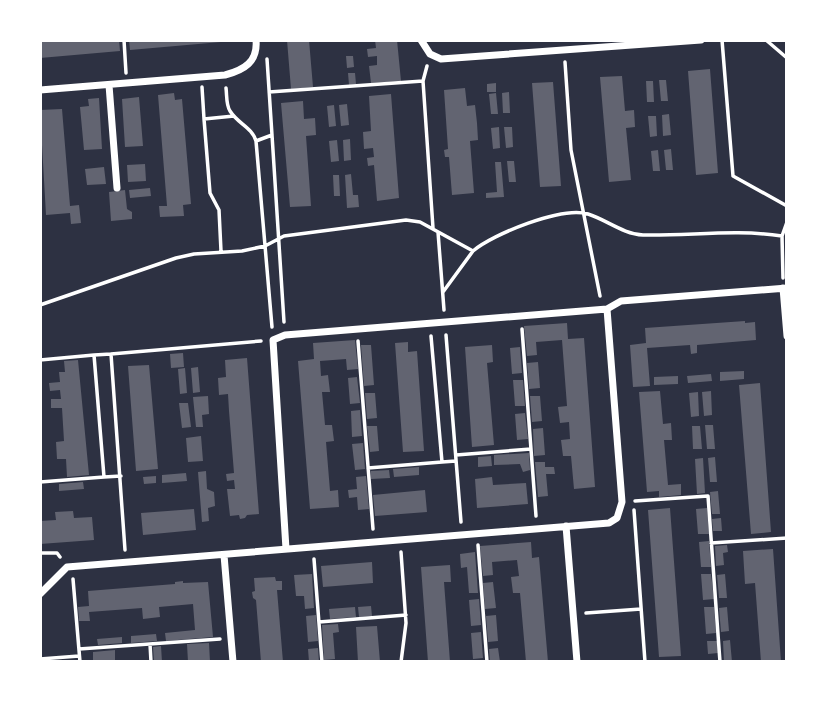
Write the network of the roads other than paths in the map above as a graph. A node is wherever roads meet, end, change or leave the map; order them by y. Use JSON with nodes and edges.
{"nodes":[{"id":1,"x":257,"y":40,"type":"edge"},
{"id":2,"x":421,"y":40,"type":"edge"},
{"id":3,"x":701,"y":40,"type":"edge"},
{"id":4,"x":109,"y":85,"type":"junction"},
{"id":5,"x":40,"y":90,"type":"edge"},
{"id":6,"x":117,"y":188,"type":"dead end"},
{"id":7,"x":785,"y":288,"type":"edge"},
{"id":8,"x":607,"y":309,"type":"junction"},
{"id":9,"x":787,"y":336,"type":"edge"},
{"id":10,"x":566,"y":526,"type":"junction"},
{"id":11,"x":286,"y":548,"type":"junction"},
{"id":12,"x":224,"y":555,"type":"junction"},
{"id":13,"x":40,"y":594,"type":"edge"},
{"id":14,"x":233,"y":662,"type":"edge"},
{"id":15,"x":577,"y":662,"type":"edge"}],
"edges":[{"from":1,"to":4,"type":"street"},
{"from":2,"to":3,"type":"street"},
{"from":4,"to":5,"type":"street"},
{"from":4,"to":6,"type":"street"},
{"from":7,"to":8,"type":"street"},
{"from":7,"to":9,"type":"street"},
{"from":8,"to":10,"type":"street"},
{"from":8,"to":11,"type":"street"},
{"from":10,"to":11,"type":"street"},
{"from":10,"to":15,"type":"street"},
{"from":11,"to":12,"type":"street"},
{"from":12,"to":13,"type":"street"},
{"from":12,"to":14,"type":"street"}]}
